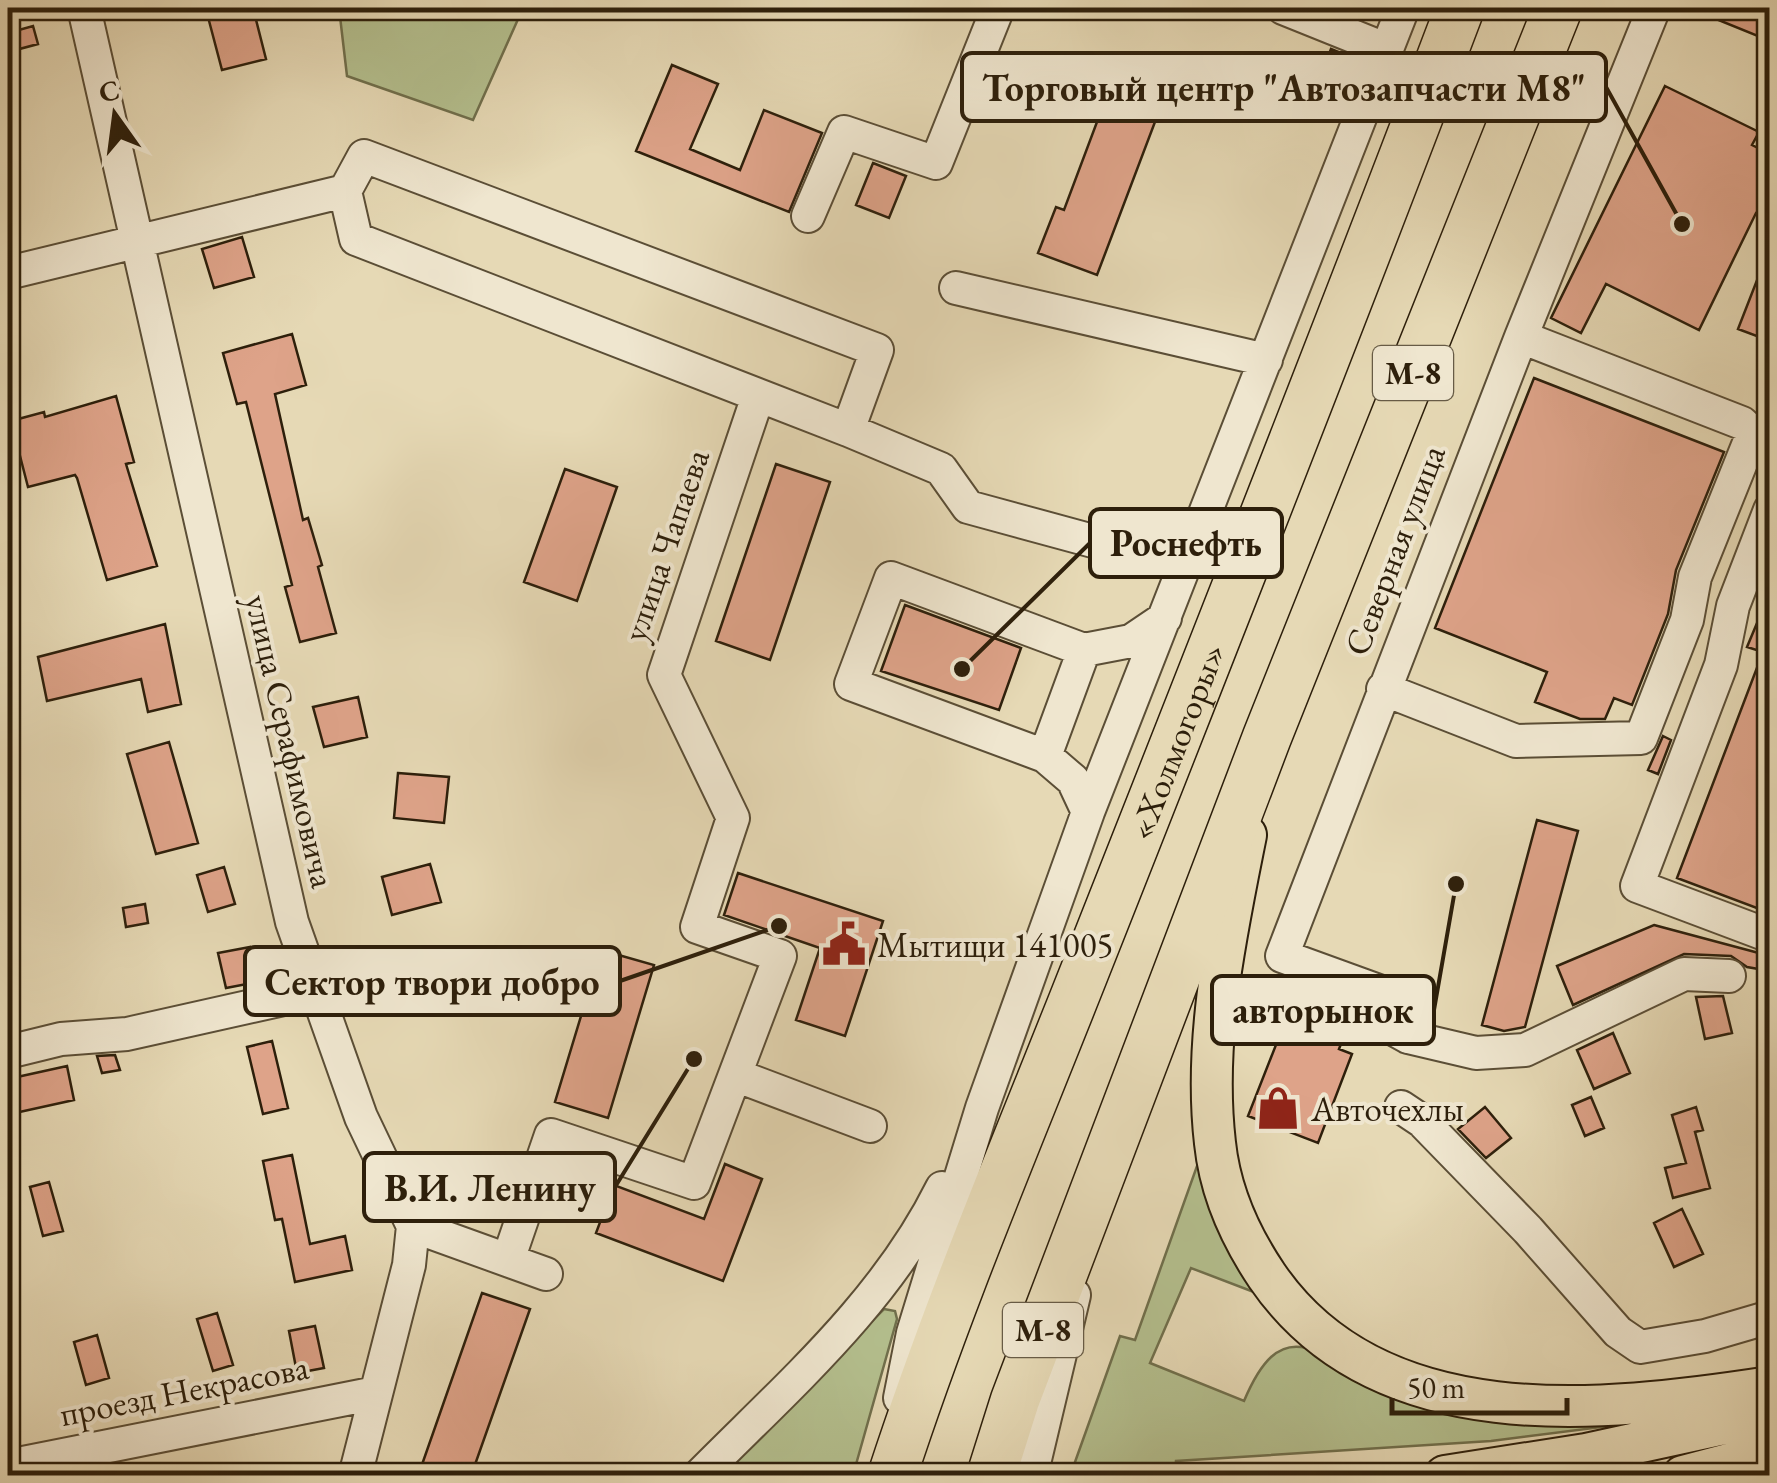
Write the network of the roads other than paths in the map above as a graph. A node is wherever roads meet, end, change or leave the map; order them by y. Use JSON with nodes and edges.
{"nodes":[{"id":1,"x":84,"y":8,"type":"edge"},
{"id":2,"x":998,"y":8,"type":"edge"},
{"id":3,"x":1282,"y":8,"type":"edge"},
{"id":4,"x":1403,"y":8,"type":"edge"},
{"id":5,"x":1460,"y":8,"type":"edge"},
{"id":6,"x":1558,"y":8,"type":"edge"},
{"id":7,"x":1654,"y":8,"type":"edge"},
{"id":8,"x":1386,"y":49,"type":"junction"},
{"id":9,"x":345,"y":191,"type":"junction"},
{"id":10,"x":808,"y":216,"type":"dead end"},
{"id":11,"x":138,"y":244,"type":"junction"},
{"id":12,"x":8,"y":273,"type":"edge"},
{"id":13,"x":956,"y":288,"type":"dead end"},
{"id":14,"x":1520,"y":336,"type":"junction"},
{"id":15,"x":1266,"y":360,"type":"junction"},
{"id":16,"x":758,"y":396,"type":"junction"},
{"id":17,"x":848,"y":430,"type":"junction"},
{"id":18,"x":1761,"y":441,"type":"edge"},
{"id":19,"x":1770,"y":510,"type":"edge"},
{"id":20,"x":1191,"y":554,"type":"junction"},
{"id":21,"x":1165,"y":618,"type":"junction"},
{"id":22,"x":1084,"y":650,"type":"junction"},
{"id":23,"x":1383,"y":689,"type":"junction"},
{"id":24,"x":1267,"y":737,"type":"junction"},
{"id":25,"x":1044,"y":756,"type":"junction"},
{"id":26,"x":1088,"y":812,"type":"junction"},
{"id":27,"x":1770,"y":936,"type":"edge"},
{"id":28,"x":1729,"y":976,"type":"dead end"},
{"id":29,"x":315,"y":992,"type":"junction"},
{"id":30,"x":8,"y":1052,"type":"edge"},
{"id":31,"x":735,"y":1075,"type":"junction"},
{"id":32,"x":1401,"y":1107,"type":"dead end"},
{"id":33,"x":982,"y":1108,"type":"junction"},
{"id":34,"x":870,"y":1126,"type":"dead end"},
{"id":35,"x":1099,"y":1185,"type":"junction"},
{"id":36,"x":413,"y":1226,"type":"junction"},
{"id":37,"x":508,"y":1260,"type":"junction"},
{"id":38,"x":546,"y":1274,"type":"dead end"},
{"id":39,"x":1770,"y":1318,"type":"edge"},
{"id":40,"x":1770,"y":1387,"type":"edge"},
{"id":41,"x":376,"y":1393,"type":"junction"},
{"id":42,"x":1770,"y":1414,"type":"edge"},
{"id":43,"x":1770,"y":1453,"type":"edge"},
{"id":44,"x":8,"y":1471,"type":"edge"},
{"id":45,"x":355,"y":1476,"type":"edge"},
{"id":46,"x":699,"y":1476,"type":"edge"},
{"id":47,"x":884,"y":1476,"type":"edge"},
{"id":48,"x":892,"y":1476,"type":"edge"},
{"id":49,"x":991,"y":1476,"type":"edge"},
{"id":50,"x":1031,"y":1476,"type":"edge"},
{"id":51,"x":1445,"y":1476,"type":"edge"},
{"id":52,"x":1683,"y":1476,"type":"edge"}],
"edges":[{"from":1,"to":11,"type":"street","name":"улица Серафимовича"},
{"from":2,"to":10,"type":"street"},
{"from":3,"to":8,"type":"street"},
{"from":4,"to":8,"type":"street"},
{"from":5,"to":48,"type":"highway","name":"«Холмогоры»","number":"М-8"},
{"from":6,"to":24,"type":"highway","number":"М-8"},
{"from":7,"to":14,"type":"street","name":"Северная улица"},
{"from":8,"to":15,"type":"street"},
{"from":9,"to":11,"type":"street"},
{"from":9,"to":16,"type":"street"},
{"from":9,"to":17,"type":"street"},
{"from":11,"to":12,"type":"street"},
{"from":11,"to":29,"type":"street","name":"улица Серафимовича"},
{"from":13,"to":15,"type":"street"},
{"from":14,"to":18,"type":"street"},
{"from":14,"to":23,"type":"street","name":"Северная улица"},
{"from":15,"to":20,"type":"street"},
{"from":16,"to":17,"type":"street"},
{"from":16,"to":31,"type":"street","name":"улица Чапаева"},
{"from":17,"to":20,"type":"street"},
{"from":18,"to":23,"type":"street"},
{"from":19,"to":27,"type":"street"},
{"from":20,"to":21,"type":"street"},
{"from":21,"to":22,"type":"street"},
{"from":21,"to":26,"type":"street"},
{"from":22,"to":25,"type":"street"},
{"from":22,"to":25,"type":"street"},
{"from":23,"to":28,"type":"street","name":"Северная улица"},
{"from":24,"to":35,"type":"highway","number":"М-8"},
{"from":24,"to":40,"type":"main road"},
{"from":25,"to":26,"type":"street"},
{"from":26,"to":33,"type":"street"},
{"from":29,"to":30,"type":"street"},
{"from":29,"to":36,"type":"street","name":"улица Серафимовича"},
{"from":31,"to":34,"type":"street"},
{"from":31,"to":37,"type":"street","name":"улица Чапаева"},
{"from":32,"to":39,"type":"street"},
{"from":33,"to":46,"type":"street"},
{"from":33,"to":47,"type":"street"},
{"from":35,"to":49,"type":"highway","number":"М-8"},
{"from":35,"to":50,"type":"street"},
{"from":36,"to":37,"type":"street"},
{"from":36,"to":41,"type":"street"},
{"from":37,"to":38,"type":"street"},
{"from":41,"to":44,"type":"street","name":"проезд Некрасова"},
{"from":41,"to":45,"type":"street"},
{"from":42,"to":51,"type":"main road"},
{"from":43,"to":52,"type":"main road"}]}
